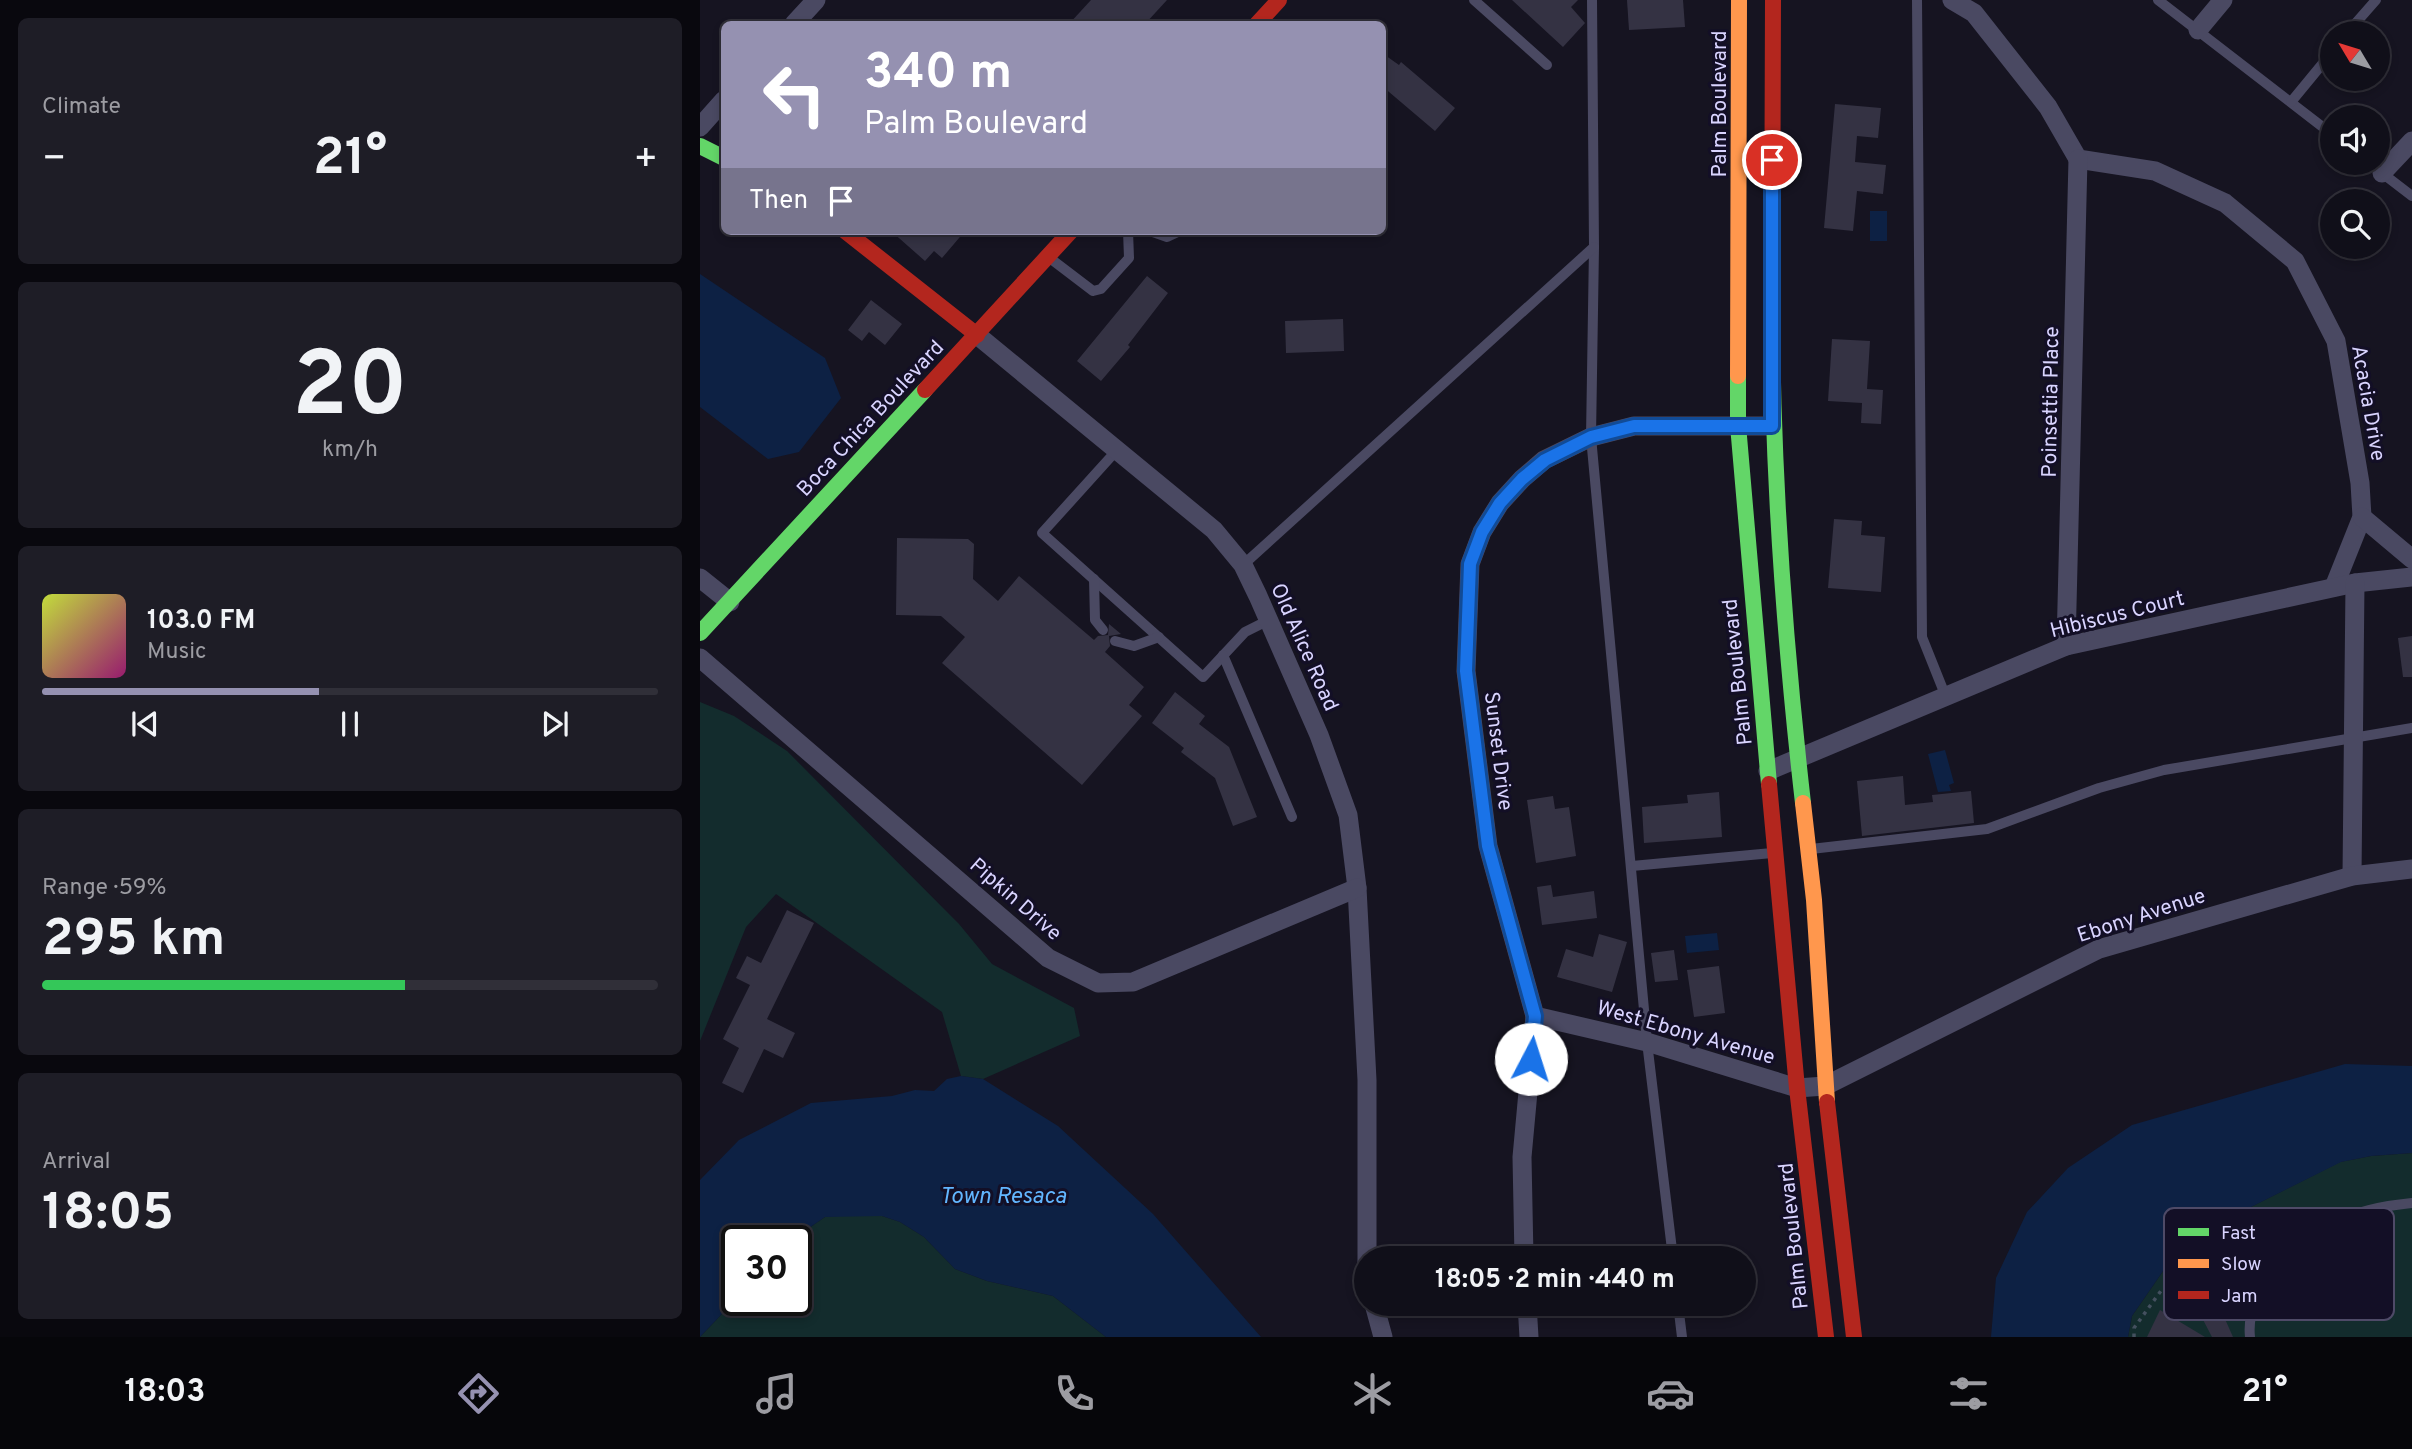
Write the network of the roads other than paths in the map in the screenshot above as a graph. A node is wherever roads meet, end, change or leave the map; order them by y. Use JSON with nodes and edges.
{"nodes":[{"id":1,"x":816,"y":0,"type":"edge"},
{"id":2,"x":1279,"y":0,"type":"edge"},
{"id":3,"x":1474,"y":0,"type":"edge"},
{"id":4,"x":1592,"y":0,"type":"edge"},
{"id":5,"x":1739,"y":0,"type":"edge"},
{"id":6,"x":1773,"y":0,"type":"edge"},
{"id":7,"x":1917,"y":0,"type":"edge"},
{"id":8,"x":1952,"y":0,"type":"edge"},
{"id":9,"x":2158,"y":0,"type":"edge"},
{"id":10,"x":2224,"y":0,"type":"edge"},
{"id":11,"x":2376,"y":0,"type":"edge"},
{"id":12,"x":797,"y":21,"type":"edge"},
{"id":13,"x":1260,"y":21,"type":"edge"},
{"id":14,"x":2358,"y":21,"type":"edge"},
{"id":15,"x":2198,"y":30,"type":"junction"},
{"id":16,"x":1547,"y":65,"type":"dead end"},
{"id":17,"x":2320,"y":67,"type":"edge"},
{"id":18,"x":2291,"y":102,"type":"junction"},
{"id":19,"x":721,"y":103,"type":"edge"},
{"id":20,"x":2320,"y":125,"type":"edge"},
{"id":21,"x":700,"y":127,"type":"edge"},
{"id":22,"x":2412,"y":141,"type":"edge"},
{"id":23,"x":700,"y":146,"type":"edge"},
{"id":24,"x":721,"y":156,"type":"edge"},
{"id":25,"x":2390,"y":157,"type":"edge"},
{"id":26,"x":2078,"y":159,"type":"junction"},
{"id":27,"x":2384,"y":175,"type":"edge"},
{"id":28,"x":2412,"y":196,"type":"edge"},
{"id":29,"x":850,"y":235,"type":"edge"},
{"id":30,"x":1067,"y":235,"type":"edge"},
{"id":31,"x":1128,"y":235,"type":"edge"},
{"id":32,"x":1594,"y":247,"type":"junction"},
{"id":33,"x":1048,"y":256,"type":"junction"},
{"id":34,"x":977,"y":335,"type":"junction"},
{"id":35,"x":1738,"y":425,"type":"junction"},
{"id":36,"x":1772,"y":426,"type":"junction"},
{"id":37,"x":1591,"y":437,"type":"junction"},
{"id":38,"x":1117,"y":450,"type":"junction"},
{"id":39,"x":2362,"y":517,"type":"junction"},
{"id":40,"x":2412,"y":559,"type":"edge"},
{"id":41,"x":1243,"y":565,"type":"junction"},
{"id":42,"x":2412,"y":577,"type":"edge"},
{"id":43,"x":700,"y":578,"type":"edge"},
{"id":44,"x":1094,"y":579,"type":"junction"},
{"id":45,"x":2355,"y":583,"type":"junction"},
{"id":46,"x":2334,"y":587,"type":"junction"},
{"id":47,"x":730,"y":602,"type":"junction"},
{"id":48,"x":1269,"y":620,"type":"junction"},
{"id":49,"x":1103,"y":630,"type":"dead end"},
{"id":50,"x":700,"y":633,"type":"edge"},
{"id":51,"x":1159,"y":637,"type":"junction"},
{"id":52,"x":1115,"y":641,"type":"dead end"},
{"id":53,"x":2066,"y":646,"type":"junction"},
{"id":54,"x":1223,"y":655,"type":"junction"},
{"id":55,"x":700,"y":658,"type":"edge"},
{"id":56,"x":1947,"y":697,"type":"junction"},
{"id":57,"x":2412,"y":728,"type":"edge"},
{"id":58,"x":2353,"y":737,"type":"junction"},
{"id":59,"x":1798,"y":761,"type":"junction"},
{"id":60,"x":1768,"y":771,"type":"junction"},
{"id":61,"x":1292,"y":817,"type":"dead end"},
{"id":62,"x":1808,"y":849,"type":"junction"},
{"id":63,"x":1776,"y":852,"type":"junction"},
{"id":64,"x":1632,"y":866,"type":"junction"},
{"id":65,"x":2412,"y":869,"type":"edge"},
{"id":66,"x":2352,"y":876,"type":"junction"},
{"id":67,"x":1357,"y":888,"type":"junction"},
{"id":68,"x":1535,"y":1016,"type":"junction"},
{"id":69,"x":1647,"y":1042,"type":"junction"},
{"id":70,"x":1825,"y":1086,"type":"junction"},
{"id":71,"x":1797,"y":1088,"type":"junction"},
{"id":72,"x":2412,"y":1203,"type":"edge"},
{"id":73,"x":2374,"y":1208,"type":"edge"},
{"id":74,"x":1367,"y":1246,"type":"edge"},
{"id":75,"x":1524,"y":1246,"type":"edge"},
{"id":76,"x":1672,"y":1246,"type":"edge"},
{"id":77,"x":1377,"y":1316,"type":"edge"},
{"id":78,"x":1528,"y":1316,"type":"edge"},
{"id":79,"x":1679,"y":1316,"type":"edge"},
{"id":80,"x":1382,"y":1337,"type":"edge"},
{"id":81,"x":1529,"y":1337,"type":"edge"},
{"id":82,"x":1682,"y":1337,"type":"edge"},
{"id":83,"x":1826,"y":1337,"type":"edge"},
{"id":84,"x":1854,"y":1337,"type":"edge"}],
"edges":[{"from":1,"to":12,"type":"street"},
{"from":2,"to":13,"type":"main road"},
{"from":3,"to":16,"type":"lane"},
{"from":4,"to":32,"type":"lane"},
{"from":5,"to":35,"type":"main road","name":"Palm Boulevard"},
{"from":6,"to":36,"type":"main road"},
{"from":7,"to":56,"type":"lane"},
{"from":8,"to":26,"type":"street"},
{"from":9,"to":15,"type":"lane"},
{"from":10,"to":15,"type":"street"},
{"from":11,"to":14,"type":"lane"},
{"from":15,"to":18,"type":"lane"},
{"from":17,"to":18,"type":"lane"},
{"from":18,"to":20,"type":"lane"},
{"from":19,"to":21,"type":"street"},
{"from":22,"to":25,"type":"street"},
{"from":23,"to":24,"type":"main road"},
{"from":26,"to":39,"type":"street","name":"Acacia Drive"},
{"from":26,"to":53,"type":"street","name":"Poinsettia Place"},
{"from":27,"to":28,"type":"lane"},
{"from":29,"to":34,"type":"main road","name":"Old Alice Road"},
{"from":30,"to":33,"type":"main road","name":"Boca Chica Boulevard"},
{"from":31,"to":33,"type":"lane"},
{"from":32,"to":37,"type":"lane"},
{"from":32,"to":41,"type":"lane"},
{"from":33,"to":34,"type":"main road","name":"Boca Chica Boulevard"},
{"from":34,"to":38,"type":"street","name":"Old Alice Road"},
{"from":34,"to":47,"type":"main road","name":"Boca Chica Boulevard"},
{"from":35,"to":36,"type":"street","name":"Sunset Drive"},
{"from":35,"to":37,"type":"street","name":"Sunset Drive"},
{"from":35,"to":60,"type":"main road","name":"Palm Boulevard"},
{"from":36,"to":59,"type":"main road"},
{"from":37,"to":64,"type":"lane"},
{"from":37,"to":68,"type":"street","name":"Sunset Drive"},
{"from":38,"to":41,"type":"street","name":"Old Alice Road"},
{"from":38,"to":44,"type":"lane"},
{"from":39,"to":40,"type":"street"},
{"from":39,"to":46,"type":"street","name":"Acacia Drive"},
{"from":41,"to":48,"type":"street","name":"Old Alice Road"},
{"from":42,"to":45,"type":"street","name":"Hibiscus Court"},
{"from":43,"to":47,"type":"street"},
{"from":44,"to":49,"type":"lane"},
{"from":44,"to":51,"type":"lane"},
{"from":45,"to":46,"type":"street","name":"Hibiscus Court"},
{"from":45,"to":58,"type":"street"},
{"from":46,"to":53,"type":"street","name":"Hibiscus Court"},
{"from":47,"to":50,"type":"main road","name":"Boca Chica Boulevard"},
{"from":48,"to":54,"type":"lane"},
{"from":48,"to":67,"type":"street","name":"Old Alice Road"},
{"from":51,"to":52,"type":"lane"},
{"from":51,"to":54,"type":"lane"},
{"from":53,"to":56,"type":"street","name":"Hibiscus Court"},
{"from":54,"to":61,"type":"lane"},
{"from":55,"to":67,"type":"street","name":"Pipkin Drive"},
{"from":56,"to":59,"type":"street","name":"Hibiscus Court"},
{"from":57,"to":58,"type":"lane"},
{"from":58,"to":62,"type":"lane"},
{"from":58,"to":66,"type":"street"},
{"from":59,"to":60,"type":"street","name":"Hibiscus Court"},
{"from":59,"to":62,"type":"main road"},
{"from":60,"to":63,"type":"main road","name":"Palm Boulevard"},
{"from":62,"to":70,"type":"main road"},
{"from":63,"to":64,"type":"lane"},
{"from":63,"to":71,"type":"main road","name":"Palm Boulevard"},
{"from":64,"to":69,"type":"lane"},
{"from":65,"to":66,"type":"street","name":"Ebony Avenue"},
{"from":66,"to":70,"type":"street","name":"Ebony Avenue"},
{"from":67,"to":74,"type":"street","name":"Old Alice Road"},
{"from":68,"to":69,"type":"street","name":"West Ebony Avenue"},
{"from":68,"to":75,"type":"street","name":"Sunset Drive"},
{"from":69,"to":71,"type":"street","name":"West Ebony Avenue"},
{"from":69,"to":76,"type":"lane"},
{"from":70,"to":71,"type":"street","name":"West Ebony Avenue"},
{"from":70,"to":84,"type":"main road"},
{"from":71,"to":83,"type":"main road","name":"Palm Boulevard"},
{"from":72,"to":73,"type":"lane"},
{"from":77,"to":80,"type":"street"},
{"from":78,"to":81,"type":"street"},
{"from":79,"to":82,"type":"lane"}]}
